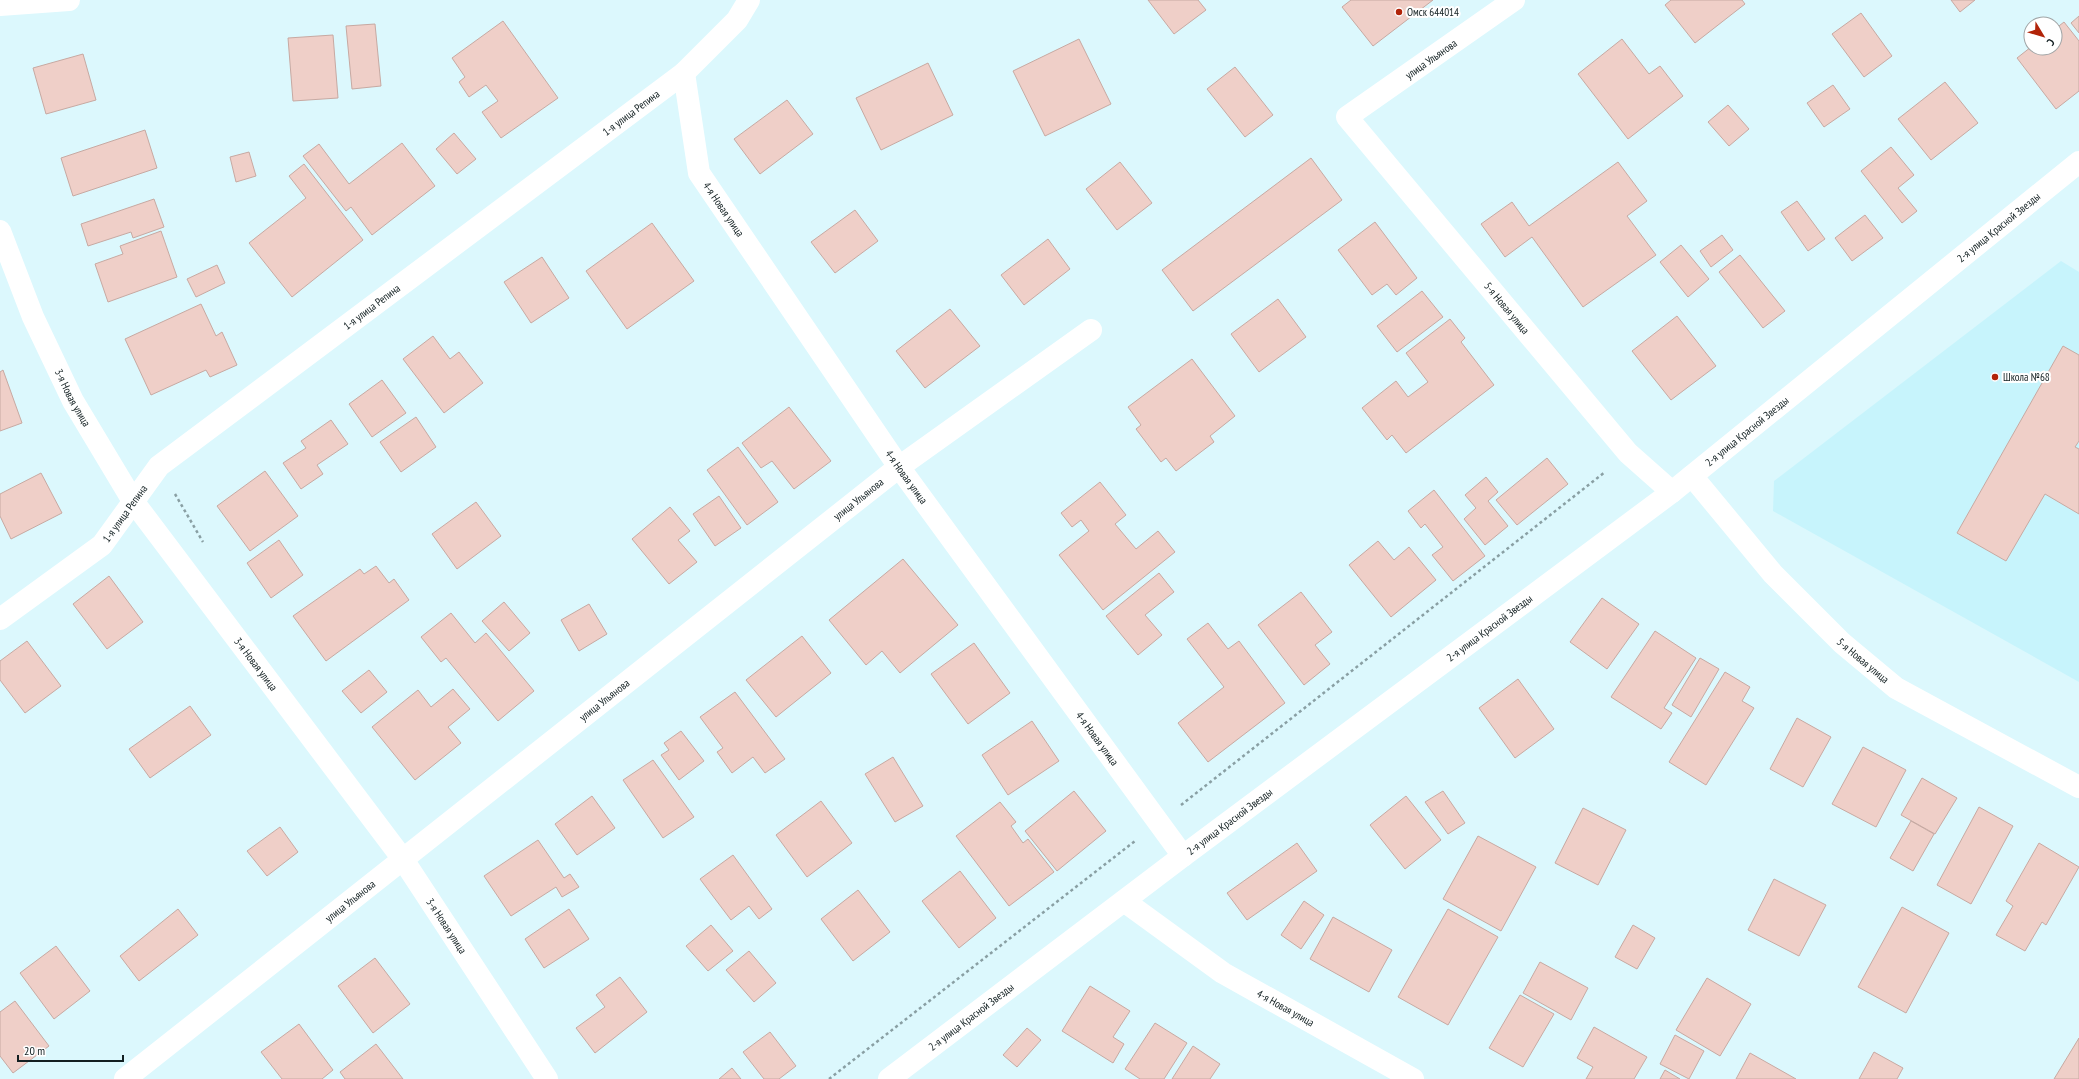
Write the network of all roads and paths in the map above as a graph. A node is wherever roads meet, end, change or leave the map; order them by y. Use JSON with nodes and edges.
{"nodes":[{"id":1,"x":69,"y":0,"type":"edge"},
{"id":2,"x":749,"y":0,"type":"edge"},
{"id":3,"x":1514,"y":0,"type":"edge"},
{"id":4,"x":0,"y":5,"type":"edge"},
{"id":5,"x":684,"y":73,"type":"junction"},
{"id":6,"x":1347,"y":117,"type":"joint"},
{"id":7,"x":2079,"y":162,"type":"edge"},
{"id":8,"x":0,"y":231,"type":"edge"},
{"id":9,"x":1091,"y":330,"type":"dead end"},
{"id":10,"x":1628,"y":453,"type":"junction"},
{"id":11,"x":899,"y":467,"type":"junction"},
{"id":12,"x":1692,"y":476,"type":"junction"},
{"id":13,"x":1672,"y":492,"type":"junction"},
{"id":14,"x":133,"y":501,"type":"junction"},
{"id":15,"x":0,"y":619,"type":"edge"},
{"id":16,"x":2079,"y":787,"type":"edge"},
{"id":17,"x":1159,"y":823,"type":"junction"},
{"id":18,"x":1183,"y":856,"type":"junction"},
{"id":19,"x":402,"y":858,"type":"junction"},
{"id":20,"x":1124,"y":901,"type":"junction"},
{"id":21,"x":125,"y":1079,"type":"edge"},
{"id":22,"x":547,"y":1079,"type":"edge"},
{"id":23,"x":829,"y":1079,"type":"edge"},
{"id":24,"x":889,"y":1079,"type":"edge"},
{"id":25,"x":1413,"y":1079,"type":"edge"}],
"edges":[{"from":1,"to":4,"type":"street"},
{"from":2,"to":5,"type":"street","name":"1-я улица Репина"},
{"from":3,"to":6,"type":"street","name":"улица Ульянова"},
{"from":5,"to":11,"type":"street","name":"4-я Новая улица"},
{"from":5,"to":14,"type":"street","name":"1-я улица Репина"},
{"from":6,"to":10,"type":"street","name":"5-я Новая улица"},
{"from":7,"to":12,"type":"street","name":"2-я улица Красной Звезды"},
{"from":8,"to":14,"type":"street","name":"3-я Новая улица"},
{"from":9,"to":11,"type":"street","name":"улица Ульянова"},
{"from":10,"to":13,"type":"street","name":"5-я Новая улица"},
{"from":10,"to":17,"type":"path"},
{"from":11,"to":17,"type":"street","name":"4-я Новая улица"},
{"from":11,"to":19,"type":"street","name":"улица Ульянова"},
{"from":12,"to":13,"type":"street","name":"2-я улица Красной Звезды"},
{"from":12,"to":16,"type":"street","name":"5-я Новая улица"},
{"from":13,"to":18,"type":"street","name":"2-я улица Красной Звезды"},
{"from":14,"to":15,"type":"street","name":"1-я улица Репина"},
{"from":14,"to":19,"type":"street","name":"3-я Новая улица"},
{"from":17,"to":18,"type":"street","name":"4-я Новая улица"},
{"from":17,"to":23,"type":"path"},
{"from":18,"to":20,"type":"street","name":"2-я улица Красной Звезды"},
{"from":19,"to":21,"type":"street","name":"улица Ульянова"},
{"from":19,"to":22,"type":"street","name":"3-я Новая улица"},
{"from":20,"to":24,"type":"street","name":"2-я улица Красной Звезды"},
{"from":20,"to":25,"type":"street","name":"4-я Новая улица"}]}
